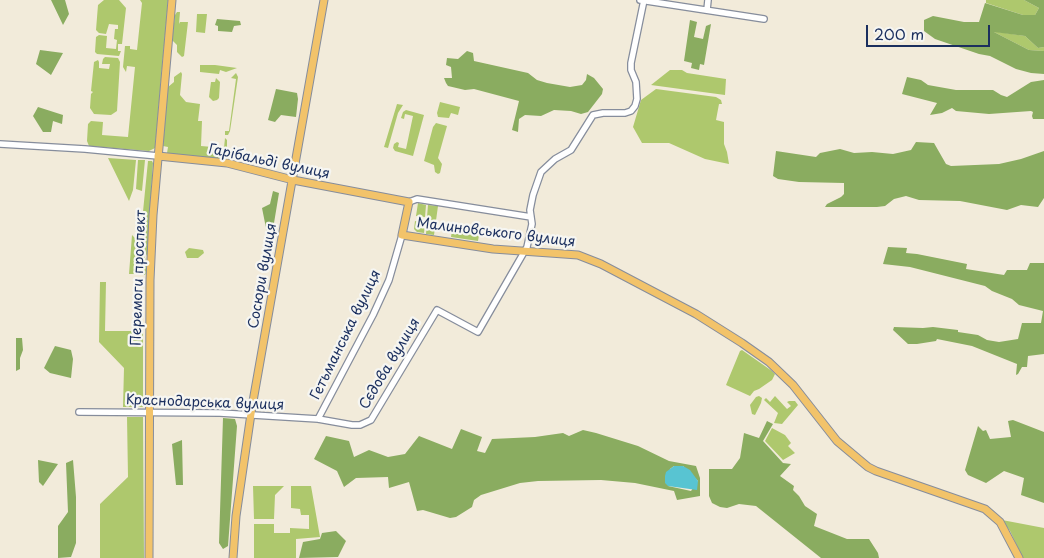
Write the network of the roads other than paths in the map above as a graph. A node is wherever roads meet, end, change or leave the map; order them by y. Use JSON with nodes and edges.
{"nodes":[{"id":1,"x":172,"y":0,"type":"edge"},
{"id":2,"x":324,"y":0,"type":"edge"},
{"id":3,"x":642,"y":0,"type":"edge"},
{"id":4,"x":708,"y":0,"type":"edge"},
{"id":5,"x":707,"y":10,"type":"junction"},
{"id":6,"x":764,"y":20,"type":"dead end"},
{"id":7,"x":0,"y":144,"type":"edge"},
{"id":8,"x":158,"y":156,"type":"junction"},
{"id":9,"x":293,"y":180,"type":"junction"},
{"id":10,"x":409,"y":202,"type":"junction"},
{"id":11,"x":531,"y":217,"type":"junction"},
{"id":12,"x":402,"y":234,"type":"junction"},
{"id":13,"x":524,"y":251,"type":"junction"},
{"id":14,"x":80,"y":412,"type":"dead end"},
{"id":15,"x":148,"y":413,"type":"junction"},
{"id":16,"x":252,"y":415,"type":"junction"},
{"id":17,"x":318,"y":419,"type":"junction"},
{"id":18,"x":360,"y":425,"type":"joint"},
{"id":19,"x":149,"y":558,"type":"edge"},
{"id":20,"x":233,"y":558,"type":"edge"},
{"id":21,"x":1019,"y":558,"type":"edge"}],
"edges":[{"from":1,"to":8,"type":"main road","name":"Перемоги проспект"},
{"from":2,"to":9,"type":"main road","name":"Сосюри вулиця"},
{"from":3,"to":5,"type":"street"},
{"from":3,"to":11,"type":"street"},
{"from":4,"to":5,"type":"street"},
{"from":5,"to":6,"type":"street"},
{"from":7,"to":8,"type":"street","name":"Гарібальді вулиця"},
{"from":8,"to":9,"type":"main road","name":"Гарібальді вулиця"},
{"from":8,"to":15,"type":"main road","name":"Перемоги проспект"},
{"from":9,"to":10,"type":"main road","name":"Гарібальді вулиця"},
{"from":9,"to":16,"type":"main road","name":"Сосюри вулиця"},
{"from":10,"to":11,"type":"street","name":"Гарібальді вулиця"},
{"from":10,"to":12,"type":"main road","name":"Гетьманська вулиця"},
{"from":11,"to":13,"type":"street"},
{"from":12,"to":13,"type":"main road","name":"Малиновського вулиця"},
{"from":12,"to":17,"type":"street","name":"Гетьманська вулиця"},
{"from":13,"to":18,"type":"street","name":"Сєдова вулиця"},
{"from":13,"to":21,"type":"main road","name":"Малиновського вулиця"},
{"from":14,"to":15,"type":"street","name":"Краснодарська вулиця"},
{"from":15,"to":16,"type":"street","name":"Краснодарська вулиця"},
{"from":15,"to":19,"type":"main road","name":"Перемоги проспект"},
{"from":16,"to":17,"type":"street","name":"Краснодарська вулиця"},
{"from":16,"to":20,"type":"main road","name":"Сосюри вулиця"},
{"from":17,"to":18,"type":"street","name":"Краснодарська вулиця"}]}
